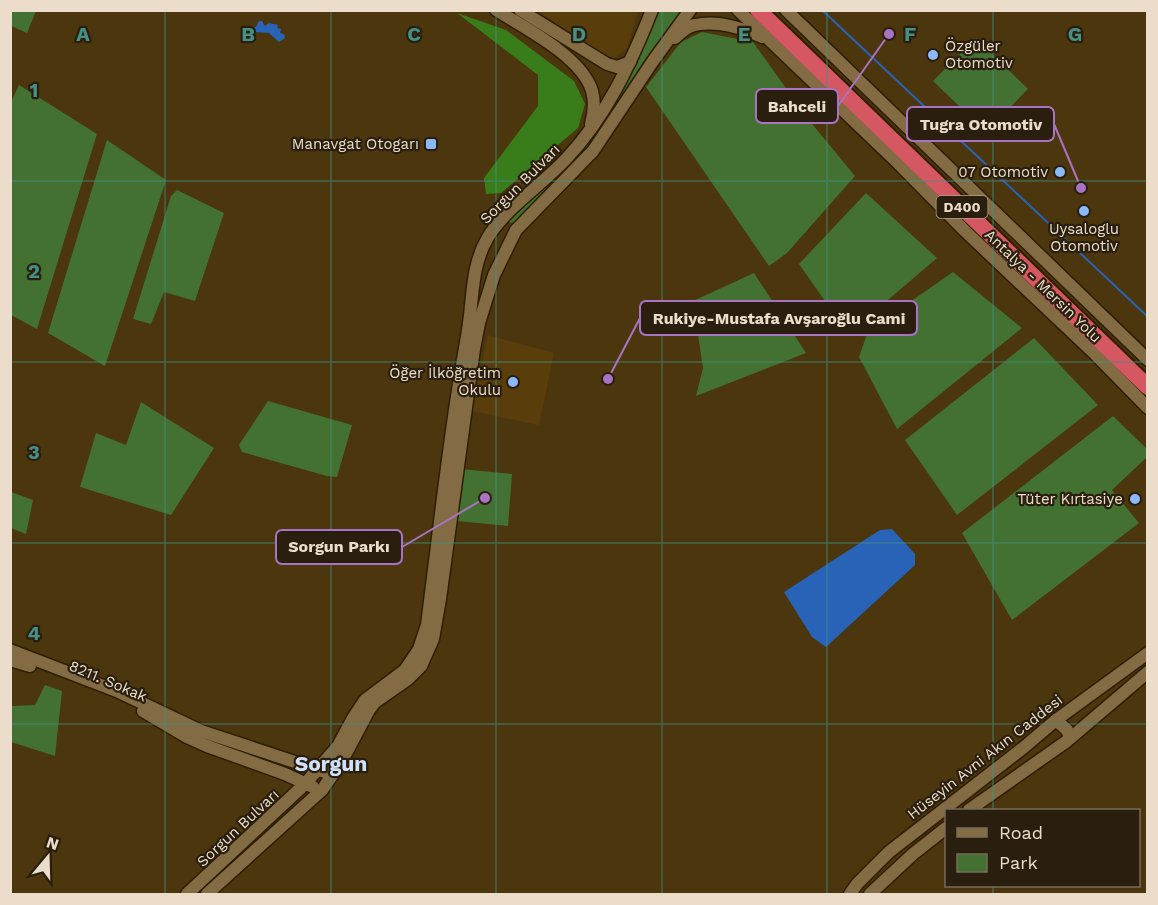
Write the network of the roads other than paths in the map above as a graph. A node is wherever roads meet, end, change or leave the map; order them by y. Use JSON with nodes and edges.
{"nodes":[{"id":1,"x":496,"y":10,"type":"edge"},
{"id":2,"x":520,"y":10,"type":"edge"},
{"id":3,"x":650,"y":10,"type":"edge"},
{"id":4,"x":690,"y":10,"type":"edge"},
{"id":5,"x":738,"y":10,"type":"edge"},
{"id":6,"x":758,"y":10,"type":"edge"},
{"id":7,"x":772,"y":10,"type":"edge"},
{"id":8,"x":785,"y":23,"type":"edge"},
{"id":9,"x":663,"y":49,"type":"junction"},
{"id":10,"x":630,"y":62,"type":"junction"},
{"id":11,"x":589,"y":131,"type":"junction"},
{"id":12,"x":498,"y":223,"type":"junction"},
{"id":13,"x":516,"y":230,"type":"junction"},
{"id":14,"x":475,"y":274,"type":"junction"},
{"id":15,"x":494,"y":275,"type":"junction"},
{"id":16,"x":1148,"y":360,"type":"edge"},
{"id":17,"x":1146,"y":381,"type":"edge"},
{"id":18,"x":1148,"y":408,"type":"edge"},
{"id":19,"x":10,"y":651,"type":"edge"},
{"id":20,"x":1148,"y":653,"type":"edge"},
{"id":21,"x":10,"y":660,"type":"edge"},
{"id":22,"x":1148,"y":672,"type":"edge"},
{"id":23,"x":1056,"y":720,"type":"junction"},
{"id":24,"x":1044,"y":730,"type":"junction"},
{"id":25,"x":1070,"y":738,"type":"junction"},
{"id":26,"x":1058,"y":748,"type":"junction"},
{"id":27,"x":318,"y":769,"type":"junction"},
{"id":28,"x":333,"y":776,"type":"junction"},
{"id":29,"x":305,"y":784,"type":"junction"},
{"id":30,"x":322,"y":790,"type":"junction"},
{"id":31,"x":970,"y":809,"type":"edge"},
{"id":32,"x":945,"y":829,"type":"edge"},
{"id":33,"x":187,"y":894,"type":"edge"},
{"id":34,"x":207,"y":894,"type":"edge"},
{"id":35,"x":850,"y":894,"type":"edge"},
{"id":36,"x":870,"y":894,"type":"edge"}],
"edges":[{"from":1,"to":11,"type":"main road"},
{"from":2,"to":10,"type":"main road"},
{"from":3,"to":10,"type":"main road","name":"Sorgun Bulvarı"},
{"from":4,"to":9,"type":"main road"},
{"from":5,"to":8,"type":"main road"},
{"from":6,"to":8,"type":"highway","name":"Antalya - Mersin Yolu","number":"D400"},
{"from":7,"to":8,"type":"highway","name":"Antalya - Mersin Yolu","number":"D400"},
{"from":8,"to":9,"type":"main road"},
{"from":8,"to":16,"type":"main road"},
{"from":8,"to":17,"type":"highway","name":"Antalya - Mersin Yolu","number":"D400"},
{"from":8,"to":18,"type":"main road"},
{"from":9,"to":13,"type":"main road","name":"Sorgun Bulvarı"},
{"from":10,"to":11,"type":"main road","name":"Sorgun Bulvarı"},
{"from":11,"to":12,"type":"main road","name":"Sorgun Bulvarı"},
{"from":12,"to":13,"type":"main road"},
{"from":12,"to":14,"type":"main road","name":"Sorgun Bulvarı"},
{"from":13,"to":15,"type":"main road","name":"Sorgun Bulvarı"},
{"from":14,"to":15,"type":"main road"},
{"from":14,"to":27,"type":"main road","name":"Sorgun Bulvarı"},
{"from":15,"to":28,"type":"main road","name":"Sorgun Bulvarı"},
{"from":19,"to":27,"type":"main road"},
{"from":20,"to":23,"type":"main road","name":"Hüseyin Avni Akın Caddesi"},
{"from":21,"to":29,"type":"main road","name":"8211. Sokak"},
{"from":22,"to":25,"type":"main road"},
{"from":23,"to":24,"type":"main road","name":"Hüseyin Avni Akın Caddesi"},
{"from":23,"to":25,"type":"main road"},
{"from":24,"to":26,"type":"main road"},
{"from":24,"to":35,"type":"main road","name":"Hüseyin Avni Akın Caddesi"},
{"from":25,"to":26,"type":"main road"},
{"from":26,"to":31,"type":"main road"},
{"from":27,"to":28,"type":"main road"},
{"from":27,"to":29,"type":"main road","name":"Sorgun Bulvarı"},
{"from":28,"to":30,"type":"main road","name":"Sorgun Bulvarı"},
{"from":29,"to":30,"type":"main road","name":"8211. Sokak"},
{"from":29,"to":33,"type":"main road","name":"Sorgun Bulvarı"},
{"from":30,"to":34,"type":"main road","name":"Sorgun Bulvarı"},
{"from":32,"to":36,"type":"main road"}]}
